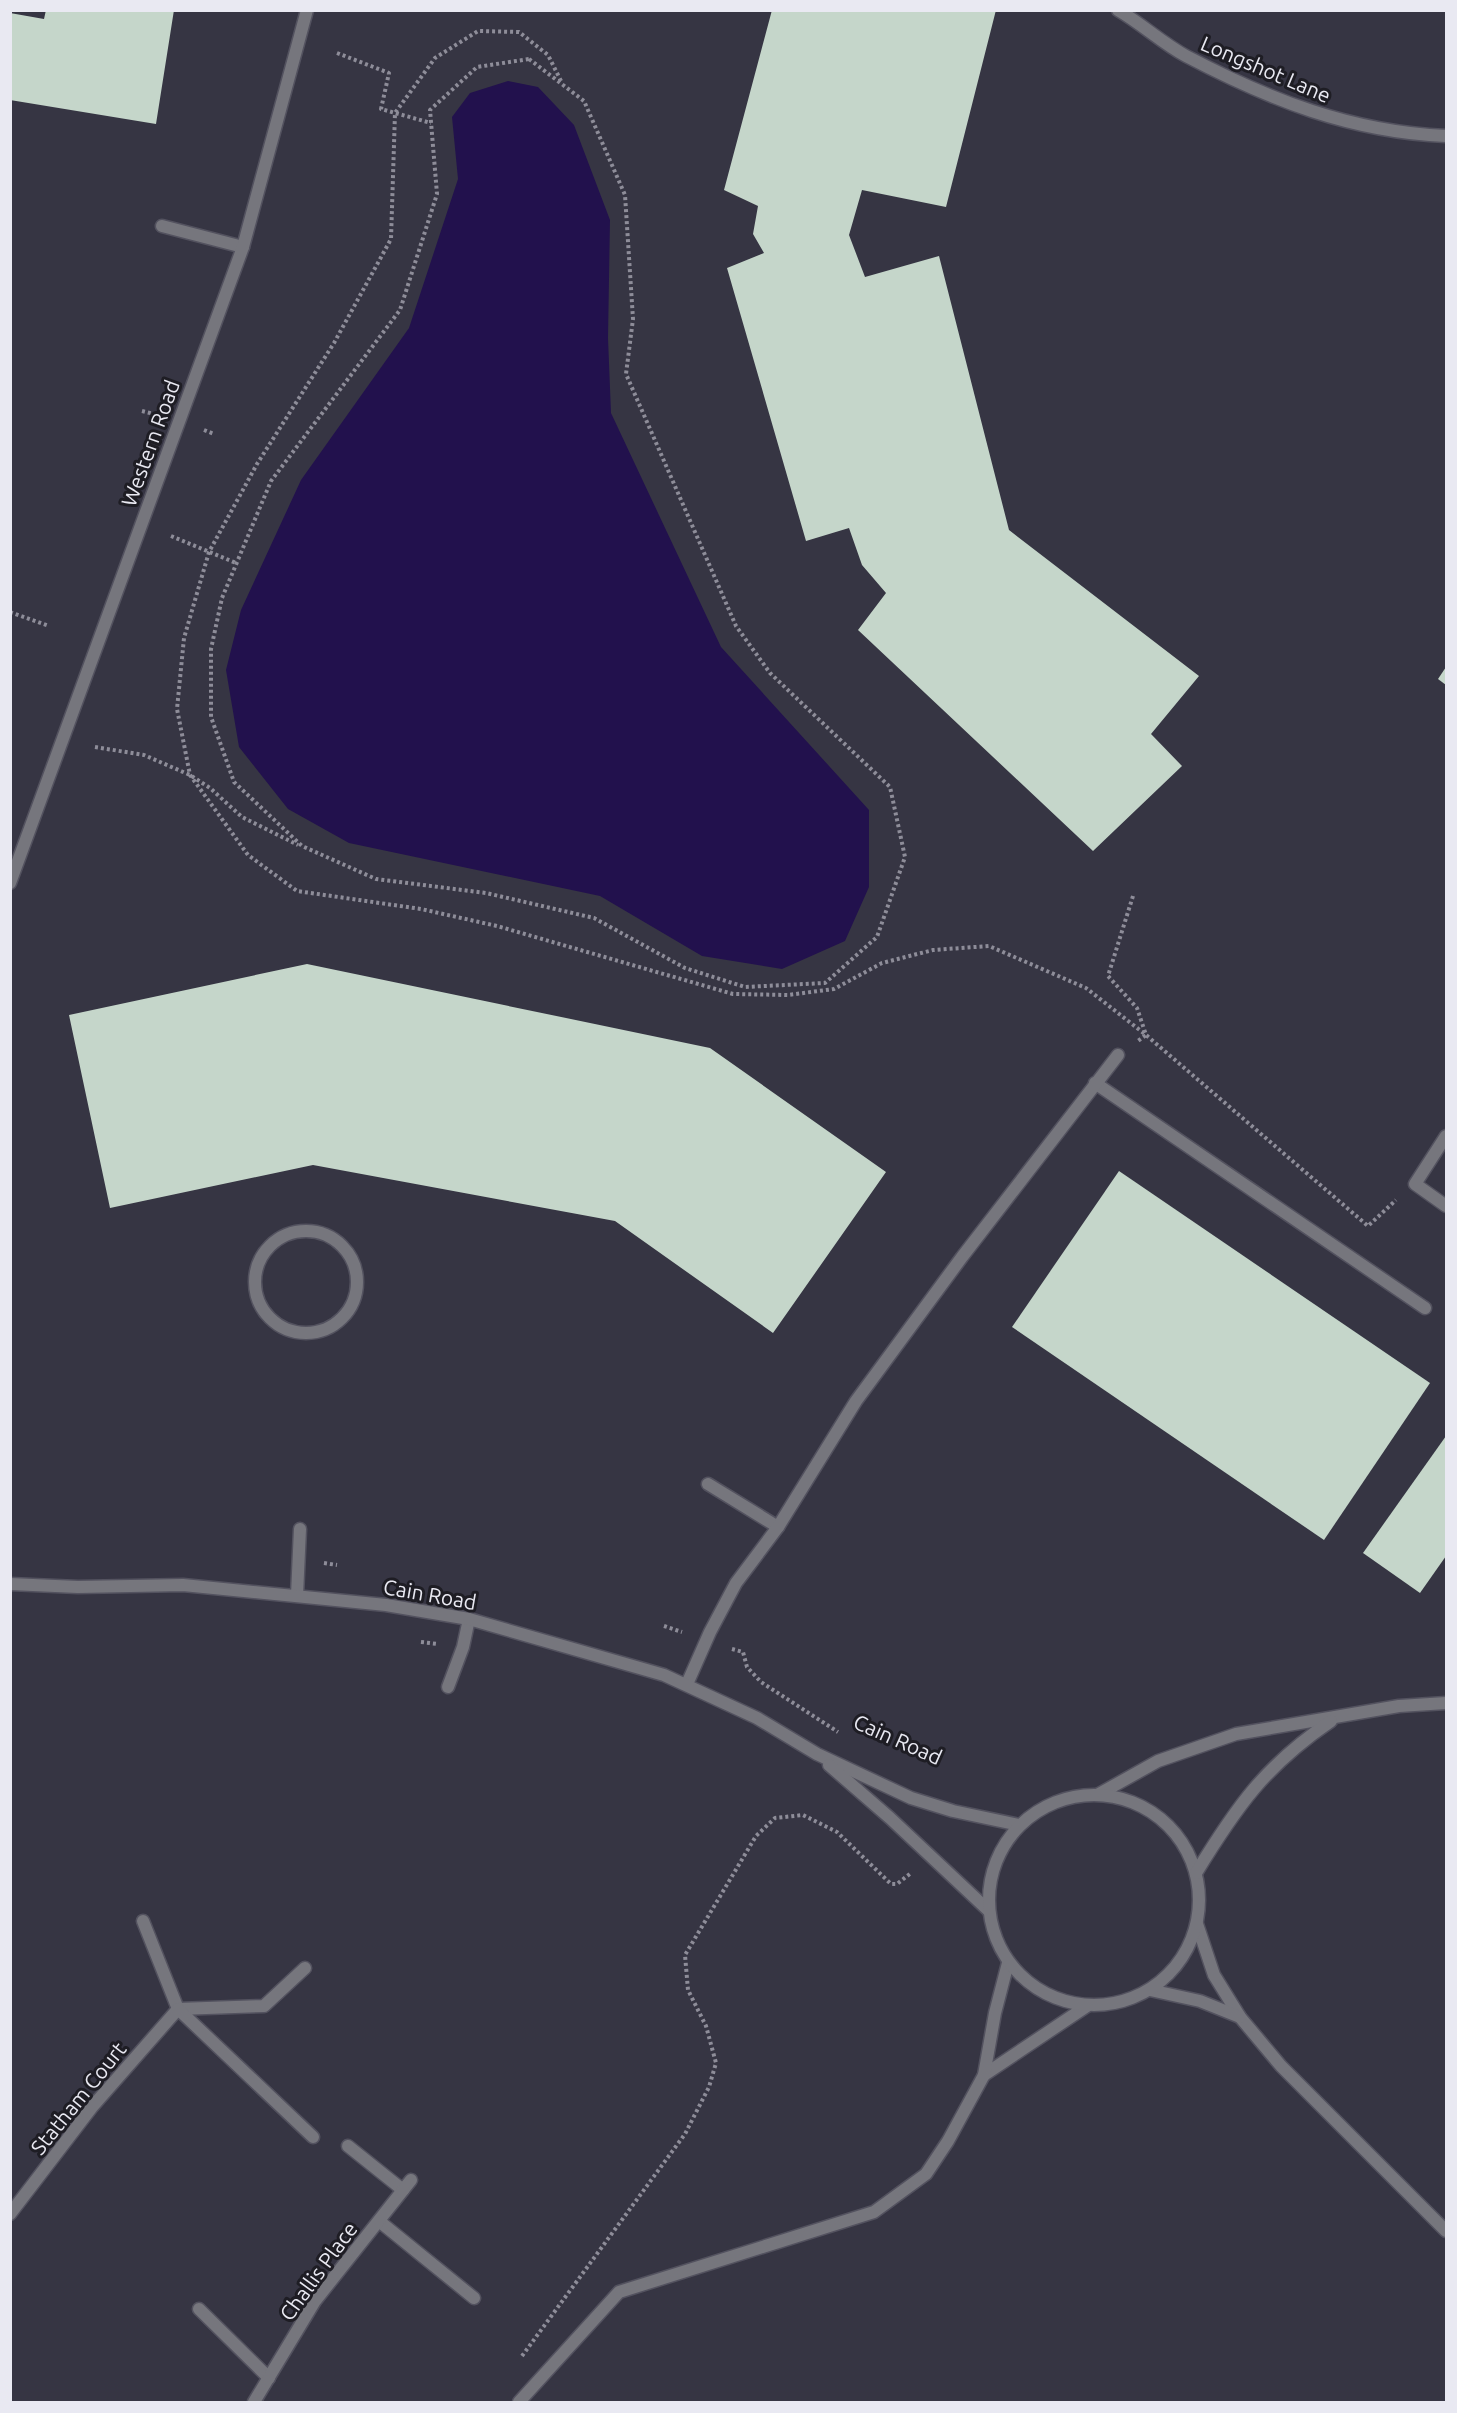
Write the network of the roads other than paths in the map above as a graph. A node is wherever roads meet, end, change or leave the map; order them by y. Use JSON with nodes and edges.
{"nodes":[{"id":1,"x":308,"y":10,"type":"edge"},
{"id":2,"x":1118,"y":10,"type":"edge"},
{"id":3,"x":1446,"y":136,"type":"edge"},
{"id":4,"x":162,"y":226,"type":"dead end"},
{"id":5,"x":243,"y":248,"type":"junction"},
{"id":6,"x":10,"y":883,"type":"edge"},
{"id":7,"x":1118,"y":1055,"type":"dead end"},
{"id":8,"x":1095,"y":1083,"type":"junction"},
{"id":9,"x":1446,"y":1136,"type":"edge"},
{"id":10,"x":1446,"y":1206,"type":"edge"},
{"id":11,"x":256,"y":1291,"type":"joint"},
{"id":12,"x":1425,"y":1308,"type":"dead end"},
{"id":13,"x":708,"y":1484,"type":"dead end"},
{"id":14,"x":778,"y":1527,"type":"junction"},
{"id":15,"x":300,"y":1529,"type":"dead end"},
{"id":16,"x":10,"y":1584,"type":"edge"},
{"id":17,"x":297,"y":1595,"type":"junction"},
{"id":18,"x":469,"y":1619,"type":"junction"},
{"id":19,"x":687,"y":1684,"type":"junction"},
{"id":20,"x":448,"y":1688,"type":"dead end"},
{"id":21,"x":1446,"y":1703,"type":"edge"},
{"id":22,"x":1335,"y":1719,"type":"junction"},
{"id":23,"x":817,"y":1754,"type":"junction"},
{"id":24,"x":1099,"y":1794,"type":"junction"},
{"id":25,"x":1019,"y":1825,"type":"junction"},
{"id":26,"x":1196,"y":1872,"type":"junction"},
{"id":27,"x":988,"y":1910,"type":"junction"},
{"id":28,"x":143,"y":1921,"type":"dead end"},
{"id":29,"x":1197,"y":1924,"type":"junction"},
{"id":30,"x":1008,"y":1963,"type":"junction"},
{"id":31,"x":305,"y":1968,"type":"dead end"},
{"id":32,"x":1150,"y":1990,"type":"junction"},
{"id":33,"x":1088,"y":2006,"type":"junction"},
{"id":34,"x":178,"y":2010,"type":"junction"},
{"id":35,"x":1240,"y":2016,"type":"junction"},
{"id":36,"x":984,"y":2075,"type":"junction"},
{"id":37,"x":313,"y":2138,"type":"dead end"},
{"id":38,"x":348,"y":2146,"type":"dead end"},
{"id":39,"x":12,"y":2210,"type":"edge"},
{"id":40,"x":379,"y":2221,"type":"junction"},
{"id":41,"x":1446,"y":2231,"type":"edge"},
{"id":42,"x":474,"y":2298,"type":"dead end"},
{"id":43,"x":199,"y":2309,"type":"dead end"},
{"id":44,"x":269,"y":2378,"type":"junction"},
{"id":45,"x":254,"y":2403,"type":"edge"},
{"id":46,"x":519,"y":2403,"type":"edge"}],
"edges":[{"from":1,"to":5,"type":"street","name":"Western Road"},
{"from":2,"to":3,"type":"street","name":"Longshot Lane"},
{"from":4,"to":5,"type":"street"},
{"from":5,"to":6,"type":"street","name":"Western Road"},
{"from":7,"to":8,"type":"street"},
{"from":8,"to":12,"type":"street"},
{"from":8,"to":14,"type":"street"},
{"from":9,"to":10,"type":"street"},
{"from":11,"to":11,"type":"street"},
{"from":13,"to":14,"type":"street"},
{"from":14,"to":19,"type":"street"},
{"from":15,"to":17,"type":"street"},
{"from":16,"to":17,"type":"street","name":"Cain Road"},
{"from":17,"to":18,"type":"street","name":"Cain Road"},
{"from":18,"to":19,"type":"street","name":"Cain Road"},
{"from":18,"to":20,"type":"street"},
{"from":19,"to":23,"type":"street","name":"Cain Road"},
{"from":21,"to":22,"type":"street"},
{"from":22,"to":24,"type":"street"},
{"from":22,"to":26,"type":"street"},
{"from":23,"to":25,"type":"street","name":"Cain Road"},
{"from":23,"to":27,"type":"street","name":"Cain Road"},
{"from":24,"to":25,"type":"street"},
{"from":24,"to":26,"type":"street"},
{"from":25,"to":27,"type":"street"},
{"from":26,"to":29,"type":"street"},
{"from":27,"to":30,"type":"street"},
{"from":28,"to":34,"type":"street"},
{"from":29,"to":32,"type":"street"},
{"from":29,"to":35,"type":"street"},
{"from":30,"to":33,"type":"street"},
{"from":30,"to":36,"type":"street"},
{"from":31,"to":34,"type":"street"},
{"from":32,"to":33,"type":"street"},
{"from":32,"to":35,"type":"street"},
{"from":33,"to":36,"type":"street"},
{"from":34,"to":37,"type":"street"},
{"from":34,"to":39,"type":"street","name":"Statham Court"},
{"from":35,"to":41,"type":"street"},
{"from":36,"to":46,"type":"street"},
{"from":38,"to":40,"type":"street","name":"Challis Place"},
{"from":40,"to":42,"type":"street"},
{"from":40,"to":44,"type":"street","name":"Challis Place"},
{"from":43,"to":44,"type":"street"},
{"from":44,"to":45,"type":"street","name":"Challis Place"}]}
